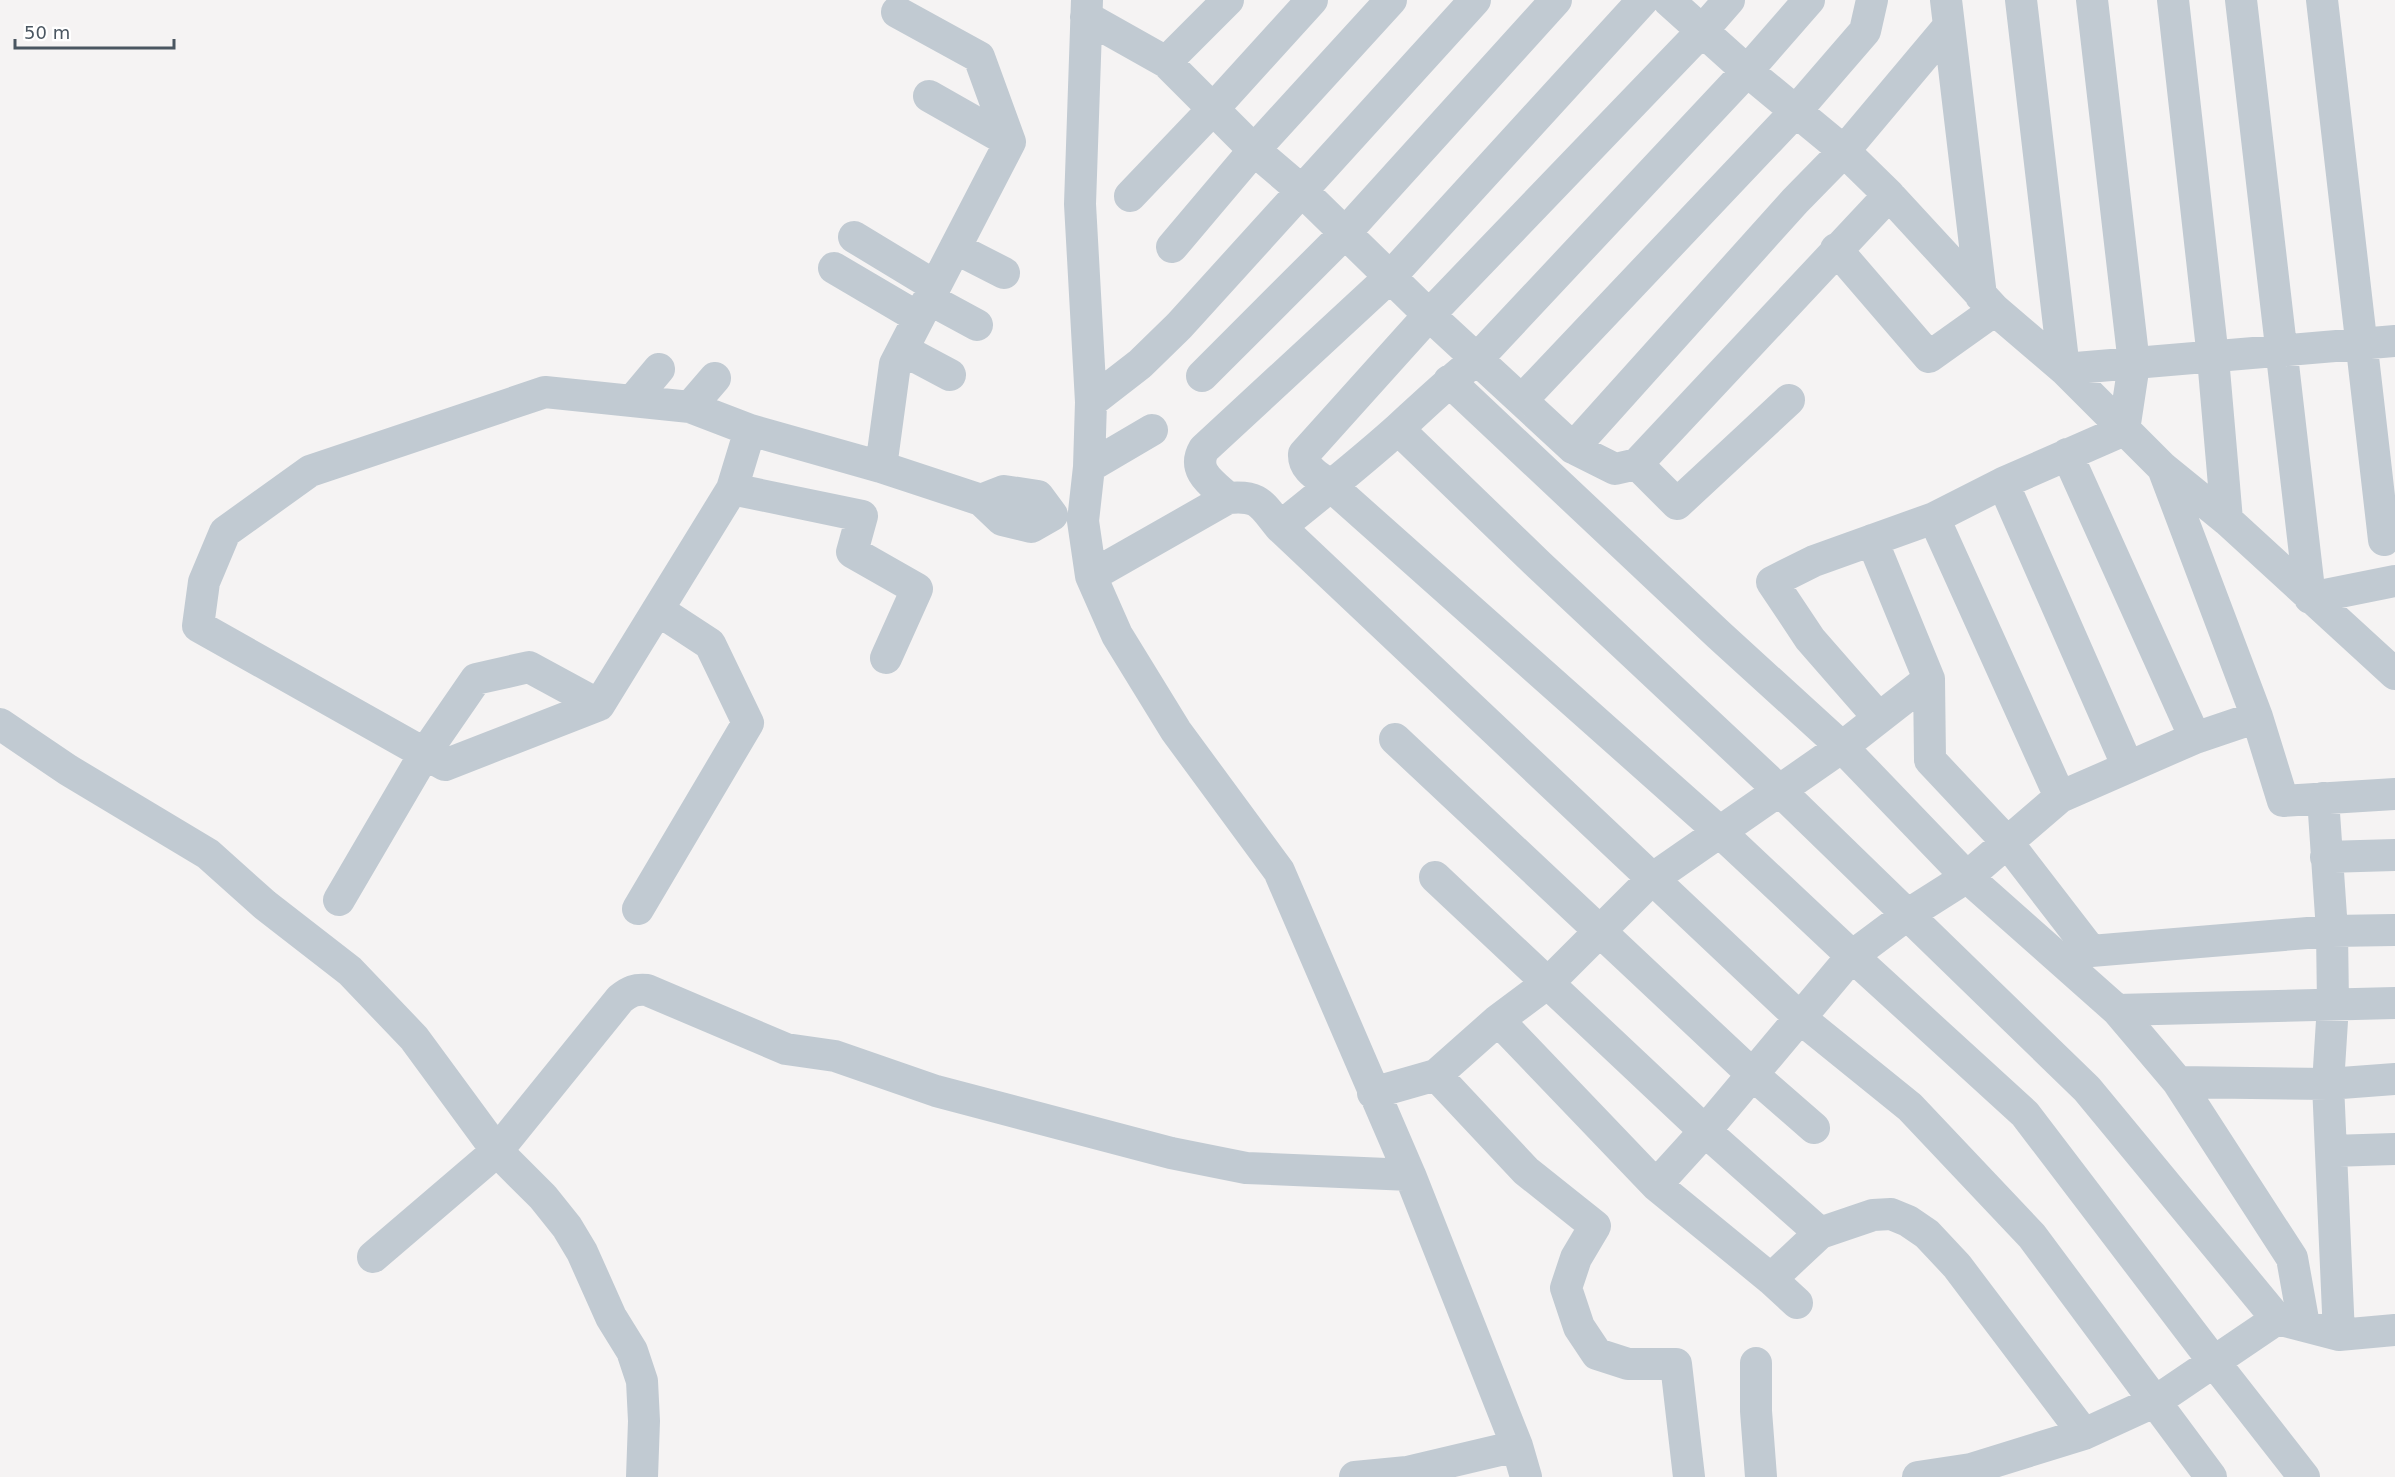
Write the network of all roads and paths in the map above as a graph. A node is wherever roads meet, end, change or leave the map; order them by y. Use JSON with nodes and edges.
{"nodes":[{"id":1,"x":1228,"y":0,"type":"edge"},
{"id":2,"x":1312,"y":0,"type":"edge"},
{"id":3,"x":1391,"y":0,"type":"edge"},
{"id":4,"x":1475,"y":0,"type":"edge"},
{"id":5,"x":1556,"y":0,"type":"edge"},
{"id":6,"x":1644,"y":0,"type":"edge"},
{"id":7,"x":1668,"y":0,"type":"edge"},
{"id":8,"x":1729,"y":0,"type":"edge"},
{"id":9,"x":1809,"y":0,"type":"edge"},
{"id":10,"x":1872,"y":0,"type":"edge"},
{"id":11,"x":2021,"y":0,"type":"edge"},
{"id":12,"x":2092,"y":0,"type":"edge"},
{"id":13,"x":2173,"y":0,"type":"edge"},
{"id":14,"x":2241,"y":0,"type":"edge"},
{"id":15,"x":2322,"y":0,"type":"edge"},
{"id":16,"x":1086,"y":8,"type":"edge"},
{"id":17,"x":897,"y":12,"type":"dead end"},
{"id":18,"x":1947,"y":13,"type":"edge"},
{"id":19,"x":1702,"y":31,"type":"junction"},
{"id":20,"x":1166,"y":62,"type":"junction"},
{"id":21,"x":1747,"y":71,"type":"junction"},
{"id":22,"x":929,"y":96,"type":"dead end"},
{"id":23,"x":1213,"y":109,"type":"junction"},
{"id":24,"x":1795,"y":112,"type":"junction"},
{"id":25,"x":1010,"y":142,"type":"junction"},
{"id":26,"x":1254,"y":150,"type":"junction"},
{"id":27,"x":1844,"y":151,"type":"junction"},
{"id":28,"x":1301,"y":190,"type":"junction"},
{"id":29,"x":1889,"y":195,"type":"junction"},
{"id":30,"x":1130,"y":196,"type":"dead end"},
{"id":31,"x":1345,"y":233,"type":"junction"},
{"id":32,"x":854,"y":237,"type":"dead end"},
{"id":33,"x":1172,"y":247,"type":"dead end"},
{"id":34,"x":955,"y":248,"type":"junction"},
{"id":35,"x":1836,"y":249,"type":"junction"},
{"id":36,"x":834,"y":268,"type":"dead end"},
{"id":37,"x":1004,"y":273,"type":"dead end"},
{"id":38,"x":1390,"y":277,"type":"junction"},
{"id":39,"x":928,"y":301,"type":"junction"},
{"id":40,"x":1988,"y":303,"type":"junction"},
{"id":41,"x":1428,"y":315,"type":"junction"},
{"id":42,"x":977,"y":325,"type":"dead end"},
{"id":43,"x":2395,"y":341,"type":"edge"},
{"id":44,"x":2360,"y":344,"type":"junction"},
{"id":45,"x":903,"y":350,"type":"junction"},
{"id":46,"x":2282,"y":352,"type":"junction"},
{"id":47,"x":2213,"y":358,"type":"junction"},
{"id":48,"x":1477,"y":359,"type":"junction"},
{"id":49,"x":2134,"y":364,"type":"junction"},
{"id":50,"x":659,"y":369,"type":"dead end"},
{"id":51,"x":2064,"y":369,"type":"junction"},
{"id":52,"x":950,"y":375,"type":"dead end"},
{"id":53,"x":1202,"y":376,"type":"dead end"},
{"id":54,"x":715,"y":378,"type":"dead end"},
{"id":55,"x":1449,"y":381,"type":"junction"},
{"id":56,"x":633,"y":400,"type":"junction"},
{"id":57,"x":1522,"y":400,"type":"junction"},
{"id":58,"x":1789,"y":400,"type":"dead end"},
{"id":59,"x":1090,"y":402,"type":"junction"},
{"id":60,"x":690,"y":407,"type":"junction"},
{"id":61,"x":1398,"y":429,"type":"junction"},
{"id":62,"x":2124,"y":429,"type":"junction"},
{"id":63,"x":750,"y":430,"type":"junction"},
{"id":64,"x":1152,"y":430,"type":"dead end"},
{"id":65,"x":1573,"y":448,"type":"junction"},
{"id":66,"x":2067,"y":454,"type":"junction"},
{"id":67,"x":1637,"y":464,"type":"junction"},
{"id":68,"x":881,"y":467,"type":"junction"},
{"id":69,"x":1089,"y":467,"type":"junction"},
{"id":70,"x":2163,"y":468,"type":"junction"},
{"id":71,"x":2003,"y":483,"type":"junction"},
{"id":72,"x":1331,"y":486,"type":"junction"},
{"id":73,"x":732,"y":489,"type":"junction"},
{"id":74,"x":1228,"y":498,"type":"junction"},
{"id":75,"x":1934,"y":518,"type":"junction"},
{"id":76,"x":2227,"y":520,"type":"junction"},
{"id":77,"x":1083,"y":521,"type":"junction"},
{"id":78,"x":1280,"y":527,"type":"junction"},
{"id":79,"x":1872,"y":540,"type":"junction"},
{"id":80,"x":2384,"y":540,"type":"dead end"},
{"id":81,"x":1091,"y":576,"type":"junction"},
{"id":82,"x":2395,"y":581,"type":"edge"},
{"id":83,"x":2310,"y":598,"type":"junction"},
{"id":84,"x":658,"y":610,"type":"junction"},
{"id":85,"x":886,"y":658,"type":"dead end"},
{"id":86,"x":2389,"y":663,"type":"edge"},
{"id":87,"x":1929,"y":679,"type":"junction"},
{"id":88,"x":599,"y":705,"type":"junction"},
{"id":89,"x":2257,"y":717,"type":"junction"},
{"id":90,"x":1879,"y":718,"type":"junction"},
{"id":91,"x":0,"y":724,"type":"edge"},
{"id":92,"x":2195,"y":738,"type":"junction"},
{"id":93,"x":1395,"y":739,"type":"dead end"},
{"id":94,"x":1842,"y":747,"type":"junction"},
{"id":95,"x":425,"y":753,"type":"junction"},
{"id":96,"x":2128,"y":767,"type":"junction"},
{"id":97,"x":1780,"y":791,"type":"junction"},
{"id":98,"x":2395,"y":794,"type":"edge"},
{"id":99,"x":2060,"y":797,"type":"junction"},
{"id":100,"x":2323,"y":798,"type":"junction"},
{"id":101,"x":1721,"y":833,"type":"junction"},
{"id":102,"x":2007,"y":842,"type":"junction"},
{"id":103,"x":2395,"y":855,"type":"edge"},
{"id":104,"x":2326,"y":857,"type":"junction"},
{"id":105,"x":1435,"y":877,"type":"dead end"},
{"id":106,"x":1967,"y":877,"type":"junction"},
{"id":107,"x":1652,"y":879,"type":"junction"},
{"id":108,"x":339,"y":900,"type":"dead end"},
{"id":109,"x":638,"y":909,"type":"dead end"},
{"id":110,"x":1907,"y":915,"type":"junction"},
{"id":111,"x":2395,"y":930,"type":"edge"},
{"id":112,"x":1600,"y":931,"type":"junction"},
{"id":113,"x":2332,"y":931,"type":"junction"},
{"id":114,"x":1852,"y":956,"type":"junction"},
{"id":115,"x":1549,"y":982,"type":"junction"},
{"id":116,"x":2395,"y":1003,"type":"edge"},
{"id":117,"x":2333,"y":1005,"type":"junction"},
{"id":118,"x":2117,"y":1010,"type":"junction"},
{"id":119,"x":1800,"y":1018,"type":"junction"},
{"id":120,"x":1498,"y":1020,"type":"junction"},
{"id":121,"x":1752,"y":1074,"type":"junction"},
{"id":122,"x":1436,"y":1075,"type":"junction"},
{"id":123,"x":2395,"y":1079,"type":"edge"},
{"id":124,"x":2178,"y":1082,"type":"junction"},
{"id":125,"x":2328,"y":1084,"type":"junction"},
{"id":126,"x":1373,"y":1093,"type":"junction"},
{"id":127,"x":1814,"y":1128,"type":"dead end"},
{"id":128,"x":1705,"y":1131,"type":"junction"},
{"id":129,"x":2395,"y":1149,"type":"edge"},
{"id":130,"x":2331,"y":1151,"type":"junction"},
{"id":131,"x":497,"y":1152,"type":"junction"},
{"id":132,"x":1410,"y":1175,"type":"junction"},
{"id":133,"x":1656,"y":1185,"type":"junction"},
{"id":134,"x":1820,"y":1233,"type":"junction"},
{"id":135,"x":373,"y":1257,"type":"dead end"},
{"id":136,"x":1771,"y":1279,"type":"junction"},
{"id":137,"x":1797,"y":1303,"type":"dead end"},
{"id":138,"x":2290,"y":1322,"type":"junction"},
{"id":139,"x":2395,"y":1330,"type":"edge"},
{"id":140,"x":2339,"y":1335,"type":"junction"},
{"id":141,"x":2214,"y":1362,"type":"junction"},
{"id":142,"x":1756,"y":1363,"type":"dead end"},
{"id":143,"x":2156,"y":1401,"type":"junction"},
{"id":144,"x":2084,"y":1434,"type":"junction"},
{"id":145,"x":1517,"y":1446,"type":"junction"},
{"id":146,"x":642,"y":1477,"type":"edge"},
{"id":147,"x":1355,"y":1477,"type":"edge"},
{"id":148,"x":1526,"y":1477,"type":"edge"},
{"id":149,"x":1689,"y":1477,"type":"edge"},
{"id":150,"x":1761,"y":1477,"type":"edge"},
{"id":151,"x":1918,"y":1477,"type":"edge"},
{"id":152,"x":2211,"y":1477,"type":"edge"},
{"id":153,"x":2304,"y":1477,"type":"edge"}],
"edges":[{"from":1,"to":20,"type":"street"},
{"from":2,"to":23,"type":"street"},
{"from":3,"to":26,"type":"street"},
{"from":4,"to":28,"type":"street"},
{"from":5,"to":31,"type":"street"},
{"from":6,"to":38,"type":"street"},
{"from":7,"to":19,"type":"street"},
{"from":8,"to":19,"type":"street"},
{"from":9,"to":21,"type":"street"},
{"from":10,"to":24,"type":"street"},
{"from":11,"to":51,"type":"street"},
{"from":12,"to":49,"type":"street"},
{"from":13,"to":47,"type":"street"},
{"from":14,"to":46,"type":"street"},
{"from":15,"to":44,"type":"street"},
{"from":16,"to":20,"type":"street"},
{"from":16,"to":59,"type":"street"},
{"from":17,"to":25,"type":"street"},
{"from":18,"to":27,"type":"street"},
{"from":18,"to":40,"type":"street"},
{"from":19,"to":21,"type":"street"},
{"from":19,"to":41,"type":"street"},
{"from":20,"to":23,"type":"street"},
{"from":21,"to":24,"type":"street"},
{"from":21,"to":48,"type":"street"},
{"from":22,"to":25,"type":"street"},
{"from":23,"to":26,"type":"street"},
{"from":23,"to":30,"type":"street"},
{"from":24,"to":27,"type":"street"},
{"from":24,"to":57,"type":"street"},
{"from":25,"to":34,"type":"street"},
{"from":26,"to":28,"type":"street"},
{"from":26,"to":33,"type":"street"},
{"from":27,"to":29,"type":"street"},
{"from":27,"to":65,"type":"street"},
{"from":28,"to":31,"type":"street"},
{"from":28,"to":59,"type":"street"},
{"from":29,"to":35,"type":"street"},
{"from":29,"to":40,"type":"street"},
{"from":31,"to":38,"type":"street"},
{"from":31,"to":53,"type":"street"},
{"from":32,"to":39,"type":"street"},
{"from":34,"to":37,"type":"street"},
{"from":34,"to":39,"type":"street"},
{"from":35,"to":40,"type":"street"},
{"from":35,"to":67,"type":"street"},
{"from":36,"to":39,"type":"street"},
{"from":38,"to":41,"type":"street"},
{"from":38,"to":74,"type":"street"},
{"from":39,"to":42,"type":"street"},
{"from":39,"to":45,"type":"street"},
{"from":40,"to":51,"type":"street"},
{"from":41,"to":48,"type":"street"},
{"from":41,"to":72,"type":"street"},
{"from":43,"to":44,"type":"street"},
{"from":44,"to":46,"type":"street"},
{"from":44,"to":80,"type":"street"},
{"from":45,"to":52,"type":"street"},
{"from":45,"to":68,"type":"street"},
{"from":46,"to":47,"type":"street"},
{"from":46,"to":83,"type":"street"},
{"from":47,"to":49,"type":"street"},
{"from":47,"to":76,"type":"street"},
{"from":48,"to":55,"type":"street"},
{"from":48,"to":57,"type":"street"},
{"from":49,"to":51,"type":"street"},
{"from":49,"to":62,"type":"street"},
{"from":50,"to":56,"type":"street"},
{"from":51,"to":62,"type":"street"},
{"from":54,"to":60,"type":"street"},
{"from":55,"to":61,"type":"street"},
{"from":55,"to":94,"type":"street"},
{"from":56,"to":60,"type":"street"},
{"from":56,"to":95,"type":"street"},
{"from":57,"to":65,"type":"street"},
{"from":58,"to":67,"type":"street"},
{"from":59,"to":69,"type":"street"},
{"from":60,"to":63,"type":"street"},
{"from":61,"to":72,"type":"street"},
{"from":61,"to":97,"type":"street"},
{"from":62,"to":66,"type":"street"},
{"from":62,"to":70,"type":"street"},
{"from":63,"to":68,"type":"street"},
{"from":63,"to":73,"type":"street"},
{"from":64,"to":69,"type":"street"},
{"from":65,"to":67,"type":"street"},
{"from":66,"to":71,"type":"street"},
{"from":66,"to":92,"type":"street"},
{"from":68,"to":77,"type":"street"},
{"from":69,"to":77,"type":"street"},
{"from":70,"to":76,"type":"street"},
{"from":70,"to":89,"type":"street"},
{"from":71,"to":75,"type":"street"},
{"from":71,"to":96,"type":"street"},
{"from":72,"to":78,"type":"street"},
{"from":72,"to":101,"type":"street"},
{"from":73,"to":84,"type":"street"},
{"from":73,"to":85,"type":"street"},
{"from":74,"to":78,"type":"street"},
{"from":74,"to":81,"type":"street"},
{"from":75,"to":79,"type":"street"},
{"from":75,"to":99,"type":"street"},
{"from":76,"to":83,"type":"street"},
{"from":77,"to":81,"type":"street"},
{"from":78,"to":107,"type":"street"},
{"from":79,"to":87,"type":"street"},
{"from":79,"to":90,"type":"street"},
{"from":81,"to":126,"type":"street"},
{"from":82,"to":83,"type":"street"},
{"from":83,"to":86,"type":"street"},
{"from":84,"to":88,"type":"street"},
{"from":84,"to":109,"type":"street"},
{"from":87,"to":90,"type":"street"},
{"from":87,"to":102,"type":"street"},
{"from":88,"to":95,"type":"street"},
{"from":88,"to":95,"type":"street"},
{"from":89,"to":92,"type":"street"},
{"from":89,"to":100,"type":"street"},
{"from":90,"to":94,"type":"street"},
{"from":91,"to":131,"type":"street"},
{"from":92,"to":96,"type":"street"},
{"from":93,"to":112,"type":"street"},
{"from":94,"to":97,"type":"street"},
{"from":94,"to":106,"type":"street"},
{"from":95,"to":108,"type":"street"},
{"from":96,"to":99,"type":"street"},
{"from":97,"to":101,"type":"street"},
{"from":97,"to":110,"type":"street"},
{"from":98,"to":100,"type":"street"},
{"from":99,"to":102,"type":"street"},
{"from":100,"to":104,"type":"street"},
{"from":101,"to":107,"type":"street"},
{"from":101,"to":114,"type":"street"},
{"from":102,"to":106,"type":"street"},
{"from":102,"to":113,"type":"street"},
{"from":103,"to":104,"type":"street"},
{"from":104,"to":113,"type":"street"},
{"from":105,"to":115,"type":"street"},
{"from":106,"to":110,"type":"street"},
{"from":106,"to":118,"type":"street"},
{"from":107,"to":112,"type":"street"},
{"from":107,"to":119,"type":"street"},
{"from":110,"to":114,"type":"street"},
{"from":110,"to":138,"type":"street"},
{"from":111,"to":113,"type":"street"},
{"from":112,"to":115,"type":"street"},
{"from":112,"to":121,"type":"street"},
{"from":113,"to":117,"type":"street"},
{"from":114,"to":119,"type":"street"},
{"from":114,"to":141,"type":"street"},
{"from":115,"to":120,"type":"street"},
{"from":115,"to":128,"type":"street"},
{"from":116,"to":117,"type":"street"},
{"from":117,"to":118,"type":"street"},
{"from":117,"to":125,"type":"street"},
{"from":118,"to":124,"type":"street"},
{"from":119,"to":121,"type":"street"},
{"from":119,"to":143,"type":"street"},
{"from":120,"to":122,"type":"street"},
{"from":120,"to":133,"type":"street"},
{"from":121,"to":127,"type":"street"},
{"from":121,"to":128,"type":"street"},
{"from":122,"to":126,"type":"street"},
{"from":122,"to":149,"type":"street"},
{"from":123,"to":125,"type":"street"},
{"from":124,"to":125,"type":"street"},
{"from":124,"to":138,"type":"street"},
{"from":125,"to":130,"type":"street"},
{"from":126,"to":132,"type":"street"},
{"from":128,"to":133,"type":"street"},
{"from":128,"to":134,"type":"street"},
{"from":129,"to":130,"type":"street"},
{"from":130,"to":140,"type":"street"},
{"from":131,"to":132,"type":"street"},
{"from":131,"to":135,"type":"street"},
{"from":131,"to":146,"type":"street"},
{"from":132,"to":145,"type":"street"},
{"from":133,"to":136,"type":"street"},
{"from":134,"to":136,"type":"street"},
{"from":134,"to":144,"type":"street"},
{"from":136,"to":137,"type":"street"},
{"from":138,"to":140,"type":"street"},
{"from":138,"to":141,"type":"street"},
{"from":139,"to":140,"type":"street"},
{"from":141,"to":143,"type":"street"},
{"from":141,"to":153,"type":"street"},
{"from":142,"to":150,"type":"street"},
{"from":143,"to":144,"type":"street"},
{"from":143,"to":152,"type":"street"},
{"from":144,"to":151,"type":"street"},
{"from":145,"to":147,"type":"street"},
{"from":145,"to":148,"type":"street"}]}
